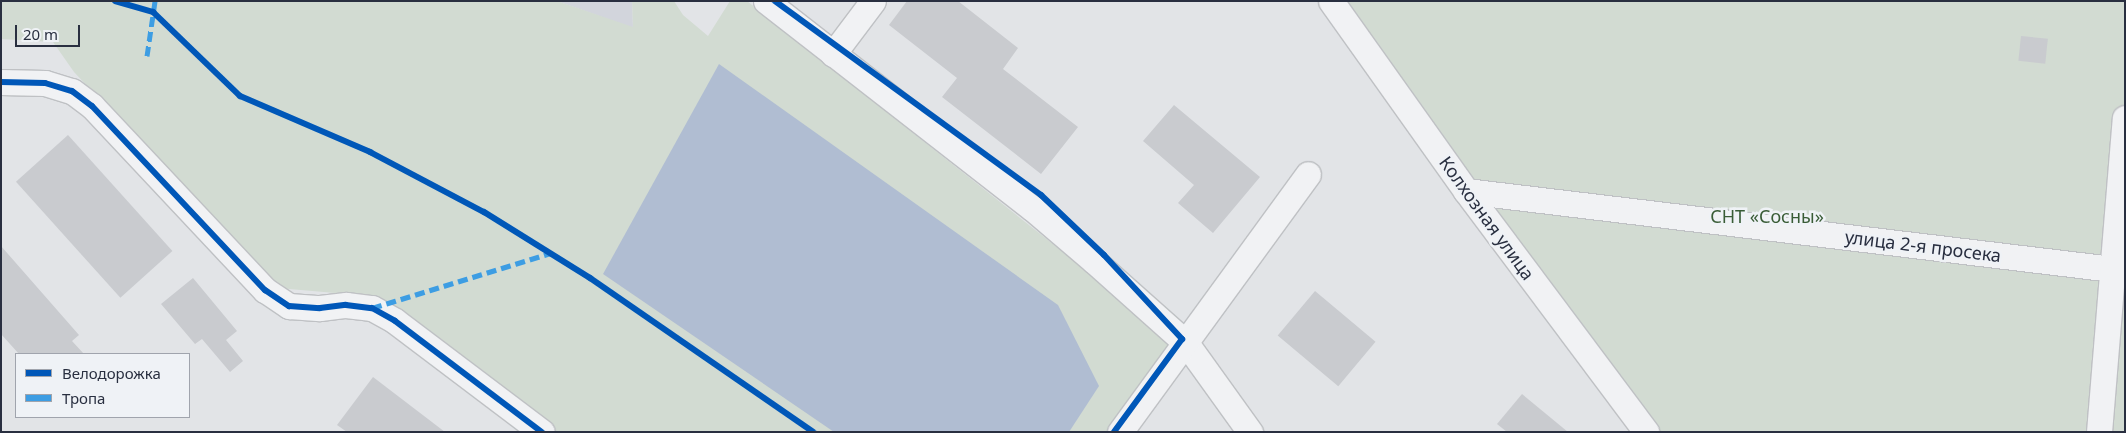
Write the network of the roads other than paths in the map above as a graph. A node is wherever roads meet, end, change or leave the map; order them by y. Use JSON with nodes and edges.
{"nodes":[{"id":1,"x":766,"y":1,"type":"edge"},
{"id":2,"x":873,"y":1,"type":"edge"},
{"id":3,"x":1331,"y":1,"type":"edge"},
{"id":4,"x":833,"y":54,"type":"junction"},
{"id":5,"x":1,"y":82,"type":"edge"},
{"id":6,"x":2125,"y":118,"type":"edge"},
{"id":7,"x":1308,"y":174,"type":"dead end"},
{"id":8,"x":1466,"y":192,"type":"junction"},
{"id":9,"x":2112,"y":269,"type":"junction"},
{"id":10,"x":1186,"y":343,"type":"junction"},
{"id":11,"x":542,"y":432,"type":"edge"},
{"id":12,"x":1120,"y":432,"type":"edge"},
{"id":13,"x":1250,"y":432,"type":"edge"},
{"id":14,"x":1646,"y":432,"type":"edge"},
{"id":15,"x":2099,"y":432,"type":"edge"}],
"edges":[{"from":1,"to":4,"type":"street"},
{"from":2,"to":4,"type":"street"},
{"from":3,"to":8,"type":"street","name":"Колхозная улица"},
{"from":4,"to":10,"type":"street"},
{"from":5,"to":11,"type":"street"},
{"from":6,"to":9,"type":"street"},
{"from":7,"to":10,"type":"street"},
{"from":8,"to":9,"type":"street","name":"улица 2-я просека"},
{"from":8,"to":14,"type":"street","name":"Колхозная улица"},
{"from":9,"to":15,"type":"street"},
{"from":10,"to":12,"type":"street"},
{"from":10,"to":13,"type":"street"}]}
